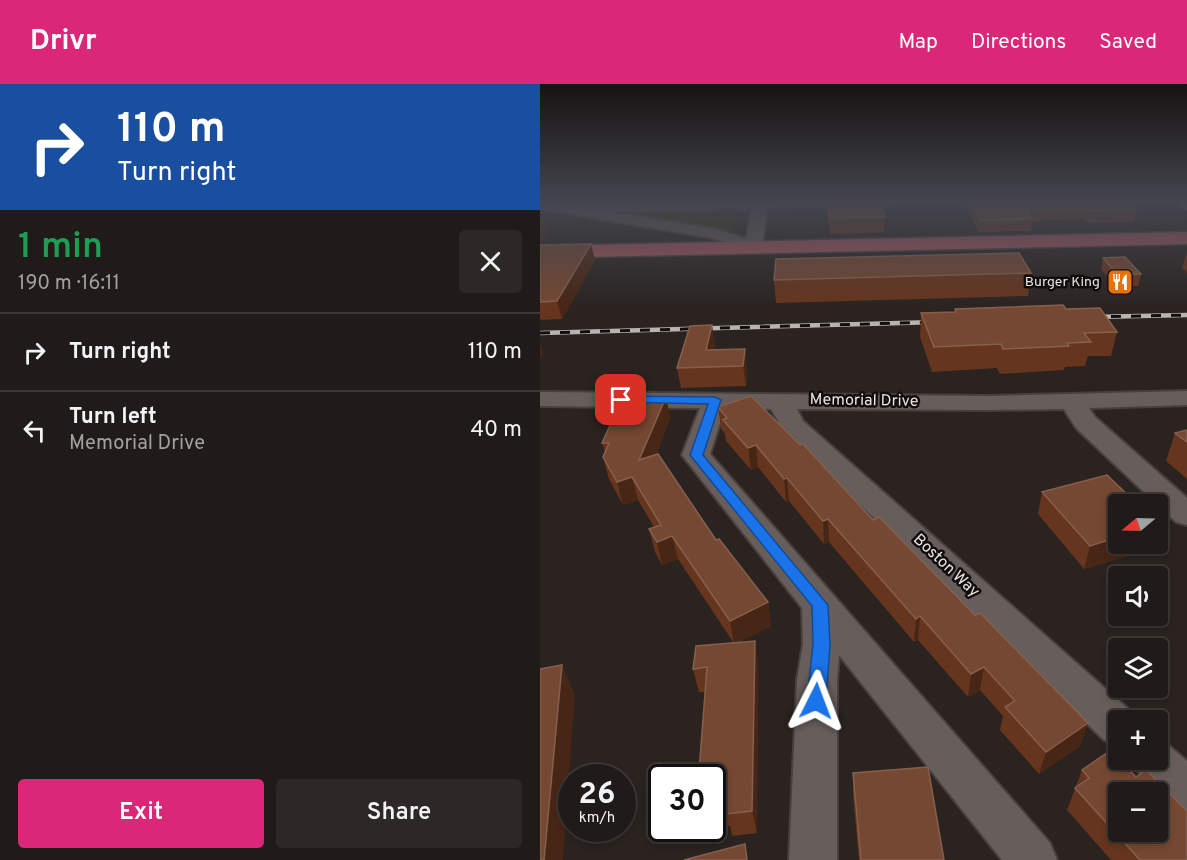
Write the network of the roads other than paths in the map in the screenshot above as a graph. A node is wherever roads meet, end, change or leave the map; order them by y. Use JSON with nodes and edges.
{"nodes":[{"id":1,"x":722,"y":236,"type":"edge"},
{"id":2,"x":755,"y":236,"type":"edge"},
{"id":3,"x":1187,"y":238,"type":"edge"},
{"id":4,"x":753,"y":247,"type":"junction"},
{"id":5,"x":540,"y":252,"type":"edge"},
{"id":6,"x":1187,"y":398,"type":"edge"},
{"id":7,"x":540,"y":399,"type":"edge"},
{"id":8,"x":715,"y":400,"type":"junction"},
{"id":9,"x":779,"y":400,"type":"junction"},
{"id":10,"x":1072,"y":401,"type":"junction"},
{"id":11,"x":1187,"y":515,"type":"edge"},
{"id":12,"x":820,"y":605,"type":"junction"},
{"id":13,"x":1108,"y":717,"type":"edge"},
{"id":14,"x":1165,"y":770,"type":"edge"},
{"id":15,"x":1187,"y":790,"type":"edge"},
{"id":16,"x":813,"y":860,"type":"edge"},
{"id":17,"x":1033,"y":860,"type":"edge"}],
"edges":[{"from":1,"to":4,"type":"street"},
{"from":2,"to":4,"type":"street"},
{"from":3,"to":4,"type":"main road"},
{"from":4,"to":5,"type":"main road"},
{"from":6,"to":10,"type":"street","name":"Memorial Drive"},
{"from":7,"to":8,"type":"street","name":"Memorial Drive"},
{"from":8,"to":9,"type":"street","name":"Memorial Drive"},
{"from":8,"to":12,"type":"street"},
{"from":9,"to":10,"type":"street","name":"Memorial Drive"},
{"from":9,"to":13,"type":"street","name":"Boston Way"},
{"from":10,"to":11,"type":"street"},
{"from":12,"to":16,"type":"street"},
{"from":12,"to":17,"type":"street"},
{"from":14,"to":15,"type":"street"}]}
